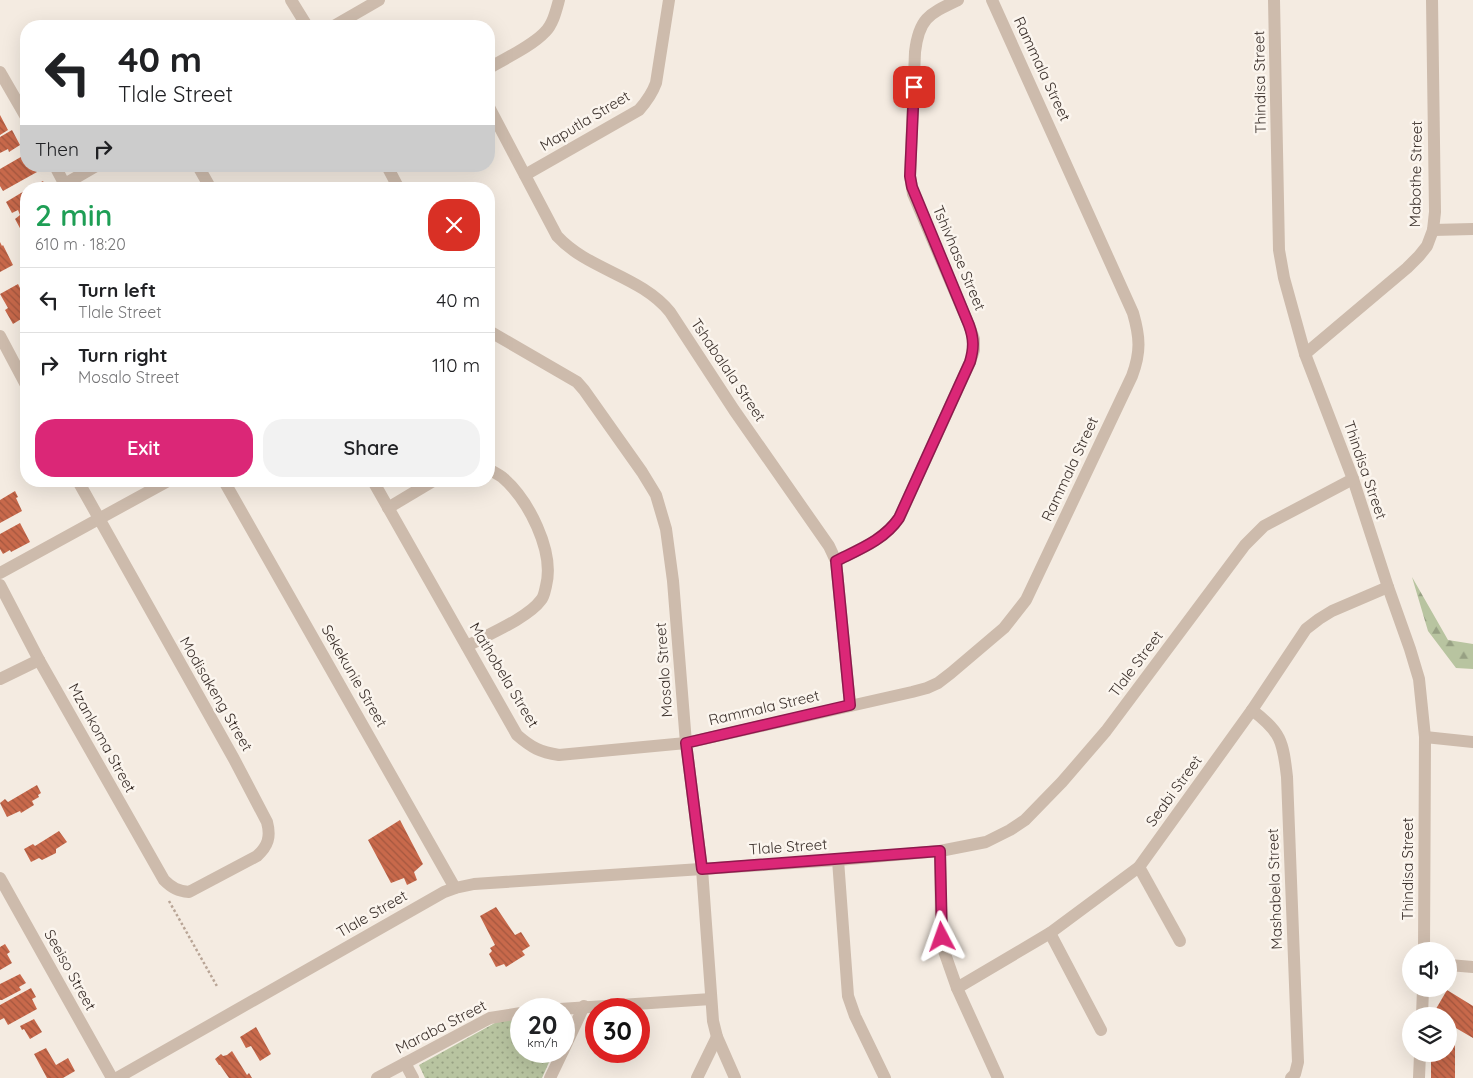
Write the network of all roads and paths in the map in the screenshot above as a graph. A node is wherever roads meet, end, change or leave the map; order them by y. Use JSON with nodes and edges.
{"nodes":[{"id":1,"x":291,"y":0,"type":"edge"},
{"id":2,"x":379,"y":0,"type":"edge"},
{"id":3,"x":559,"y":0,"type":"edge"},
{"id":4,"x":669,"y":0,"type":"edge"},
{"id":5,"x":958,"y":0,"type":"edge"},
{"id":6,"x":992,"y":0,"type":"edge"},
{"id":7,"x":1274,"y":0,"type":"edge"},
{"id":8,"x":1432,"y":0,"type":"edge"},
{"id":9,"x":303,"y":20,"type":"edge"},
{"id":10,"x":344,"y":20,"type":"edge"},
{"id":11,"x":495,"y":64,"type":"edge"},
{"id":12,"x":0,"y":72,"type":"edge"},
{"id":13,"x":20,"y":107,"type":"edge"},
{"id":14,"x":495,"y":118,"type":"edge"},
{"id":15,"x":87,"y":172,"type":"edge"},
{"id":16,"x":525,"y":175,"type":"junction"},
{"id":17,"x":72,"y":182,"type":"edge"},
{"id":18,"x":1473,"y":229,"type":"edge"},
{"id":19,"x":1433,"y":230,"type":"junction"},
{"id":20,"x":495,"y":334,"type":"edge"},
{"id":21,"x":0,"y":336,"type":"edge"},
{"id":22,"x":1306,"y":354,"type":"junction"},
{"id":23,"x":20,"y":374,"type":"edge"},
{"id":24,"x":495,"y":473,"type":"edge"},
{"id":25,"x":1353,"y":479,"type":"junction"},
{"id":26,"x":81,"y":487,"type":"edge"},
{"id":27,"x":157,"y":487,"type":"edge"},
{"id":28,"x":227,"y":487,"type":"edge"},
{"id":29,"x":376,"y":487,"type":"edge"},
{"id":30,"x":423,"y":487,"type":"edge"},
{"id":31,"x":388,"y":508,"type":"junction"},
{"id":32,"x":98,"y":520,"type":"junction"},
{"id":33,"x":836,"y":561,"type":"junction"},
{"id":34,"x":0,"y":573,"type":"edge"},
{"id":35,"x":0,"y":585,"type":"edge"},
{"id":36,"x":1388,"y":587,"type":"junction"},
{"id":37,"x":467,"y":646,"type":"junction"},
{"id":38,"x":39,"y":660,"type":"junction"},
{"id":39,"x":0,"y":679,"type":"edge"},
{"id":40,"x":850,"y":705,"type":"junction"},
{"id":41,"x":1252,"y":710,"type":"junction"},
{"id":42,"x":1425,"y":737,"type":"junction"},
{"id":43,"x":1473,"y":742,"type":"edge"},
{"id":44,"x":686,"y":743,"type":"junction"},
{"id":45,"x":940,"y":851,"type":"junction"},
{"id":46,"x":838,"y":860,"type":"junction"},
{"id":47,"x":1139,"y":867,"type":"junction"},
{"id":48,"x":702,"y":869,"type":"junction"},
{"id":49,"x":0,"y":878,"type":"edge"},
{"id":50,"x":168,"y":885,"type":"junction"},
{"id":51,"x":455,"y":888,"type":"junction"},
{"id":52,"x":1050,"y":933,"type":"junction"},
{"id":53,"x":1180,"y":941,"type":"dead end"},
{"id":54,"x":1424,"y":942,"type":"edge"},
{"id":55,"x":1457,"y":966,"type":"edge"},
{"id":56,"x":1473,"y":967,"type":"edge"},
{"id":57,"x":218,"y":988,"type":"dead end"},
{"id":58,"x":956,"y":988,"type":"junction"},
{"id":59,"x":710,"y":999,"type":"junction"},
{"id":60,"x":584,"y":1006,"type":"junction"},
{"id":61,"x":575,"y":1007,"type":"edge"},
{"id":62,"x":510,"y":1015,"type":"edge"},
{"id":63,"x":575,"y":1025,"type":"edge"},
{"id":64,"x":1101,"y":1030,"type":"dead end"},
{"id":65,"x":717,"y":1037,"type":"junction"},
{"id":66,"x":1420,"y":1062,"type":"edge"},
{"id":67,"x":405,"y":1063,"type":"junction"},
{"id":68,"x":557,"y":1063,"type":"edge"},
{"id":69,"x":112,"y":1078,"type":"edge"},
{"id":70,"x":117,"y":1078,"type":"edge"},
{"id":71,"x":377,"y":1078,"type":"edge"},
{"id":72,"x":413,"y":1078,"type":"edge"},
{"id":73,"x":550,"y":1078,"type":"edge"},
{"id":74,"x":697,"y":1078,"type":"edge"},
{"id":75,"x":736,"y":1078,"type":"edge"},
{"id":76,"x":885,"y":1078,"type":"edge"},
{"id":77,"x":998,"y":1078,"type":"edge"},
{"id":78,"x":1292,"y":1078,"type":"edge"},
{"id":79,"x":1419,"y":1078,"type":"edge"}],
"edges":[{"from":1,"to":9,"type":"street"},
{"from":2,"to":10,"type":"street"},
{"from":3,"to":11,"type":"street"},
{"from":4,"to":16,"type":"street","name":"Maputla Street"},
{"from":5,"to":33,"type":"street","name":"Tshivhase Street"},
{"from":6,"to":40,"type":"street","name":"Rammala Street"},
{"from":7,"to":22,"type":"street","name":"Thindisa Street"},
{"from":8,"to":19,"type":"street","name":"Mabothe Street"},
{"from":12,"to":13,"type":"street"},
{"from":14,"to":16,"type":"street","name":"Tshabalala Street"},
{"from":15,"to":17,"type":"street"},
{"from":16,"to":33,"type":"street","name":"Tshabalala Street"},
{"from":18,"to":19,"type":"street"},
{"from":19,"to":22,"type":"street","name":"Mabothe Street"},
{"from":20,"to":44,"type":"street","name":"Mosalo Street"},
{"from":21,"to":23,"type":"street"},
{"from":22,"to":25,"type":"street","name":"Thindisa Street"},
{"from":24,"to":37,"type":"street"},
{"from":25,"to":36,"type":"street","name":"Thindisa Street"},
{"from":25,"to":45,"type":"street","name":"Tlale Street"},
{"from":26,"to":32,"type":"street","name":"Modisakeng Street"},
{"from":27,"to":32,"type":"street"},
{"from":28,"to":51,"type":"street","name":"Sekekunie Street"},
{"from":29,"to":31,"type":"street","name":"Mathobela Street"},
{"from":30,"to":31,"type":"street"},
{"from":31,"to":37,"type":"street","name":"Mathobela Street"},
{"from":32,"to":34,"type":"street"},
{"from":32,"to":50,"type":"street","name":"Modisakeng Street"},
{"from":33,"to":40,"type":"street","name":"Tshabalala Street"},
{"from":35,"to":38,"type":"street","name":"Mzankoma Street"},
{"from":36,"to":41,"type":"street","name":"Seabi Street"},
{"from":36,"to":42,"type":"street","name":"Thindisa Street"},
{"from":37,"to":44,"type":"street","name":"Mathobela Street"},
{"from":38,"to":39,"type":"street"},
{"from":38,"to":50,"type":"street","name":"Mzankoma Street"},
{"from":40,"to":44,"type":"street","name":"Rammala Street"},
{"from":41,"to":47,"type":"street","name":"Seabi Street"},
{"from":41,"to":78,"type":"street","name":"Mashabela Street"},
{"from":42,"to":43,"type":"street"},
{"from":42,"to":54,"type":"street","name":"Thindisa Street"},
{"from":44,"to":48,"type":"street","name":"Mosalo Street"},
{"from":45,"to":46,"type":"street","name":"Tlale Street"},
{"from":45,"to":58,"type":"street"},
{"from":46,"to":48,"type":"street","name":"Tlale Street"},
{"from":46,"to":76,"type":"street"},
{"from":47,"to":52,"type":"street","name":"Seabi Street"},
{"from":47,"to":53,"type":"street"},
{"from":48,"to":51,"type":"street","name":"Tlale Street"},
{"from":48,"to":59,"type":"street","name":"Mosalo Street"},
{"from":49,"to":69,"type":"street","name":"Seeiso Street"},
{"from":50,"to":57,"type":"path"},
{"from":51,"to":70,"type":"street","name":"Tlale Street"},
{"from":52,"to":58,"type":"street","name":"Seabi Street"},
{"from":52,"to":64,"type":"street"},
{"from":55,"to":56,"type":"street"},
{"from":58,"to":77,"type":"street"},
{"from":59,"to":60,"type":"street"},
{"from":59,"to":65,"type":"street","name":"Mosalo Street"},
{"from":60,"to":61,"type":"street"},
{"from":60,"to":63,"type":"street"},
{"from":62,"to":67,"type":"street","name":"Maraba Street"},
{"from":65,"to":74,"type":"street"},
{"from":65,"to":75,"type":"street","name":"Mosalo Street"},
{"from":66,"to":79,"type":"street"},
{"from":67,"to":71,"type":"street","name":"Maraba Street"},
{"from":67,"to":72,"type":"street"},
{"from":68,"to":73,"type":"street"}]}
